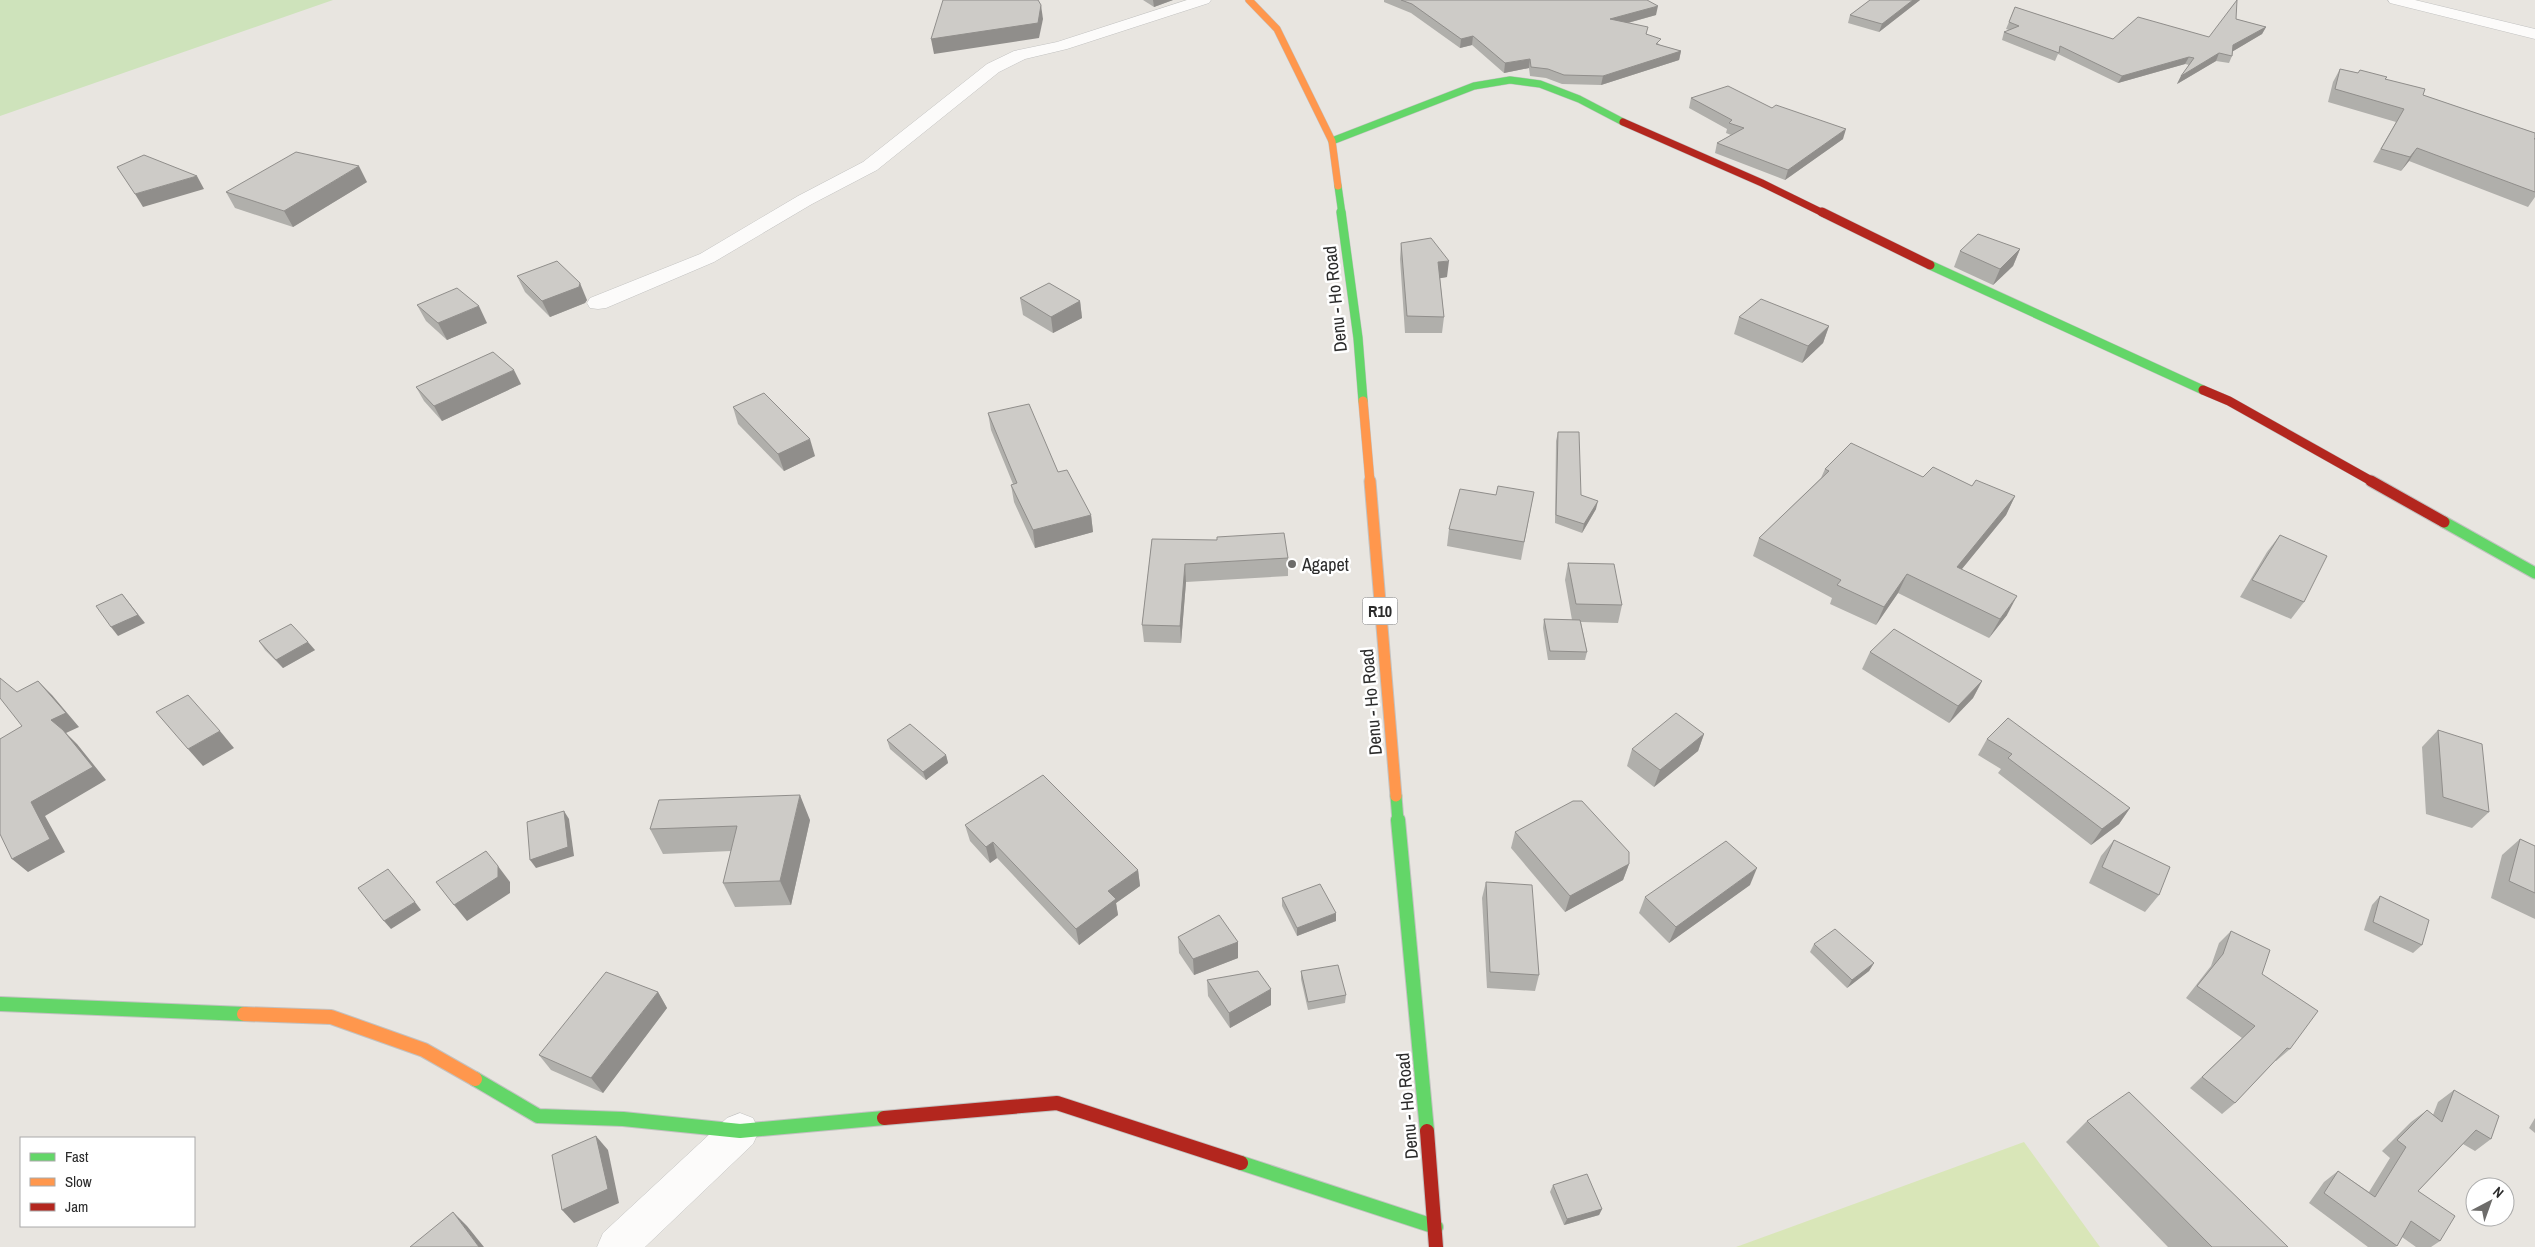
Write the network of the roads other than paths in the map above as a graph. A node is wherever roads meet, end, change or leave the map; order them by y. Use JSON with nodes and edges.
{"nodes":[{"id":1,"x":1203,"y":0,"type":"edge"},
{"id":2,"x":1249,"y":0,"type":"edge"},
{"id":3,"x":2396,"y":0,"type":"edge"},
{"id":4,"x":2535,"y":34,"type":"edge"},
{"id":5,"x":1332,"y":141,"type":"junction"},
{"id":6,"x":598,"y":303,"type":"dead end"},
{"id":7,"x":2535,"y":573,"type":"edge"},
{"id":8,"x":0,"y":1004,"type":"edge"},
{"id":9,"x":740,"y":1131,"type":"junction"},
{"id":10,"x":1436,"y":1227,"type":"junction"},
{"id":11,"x":617,"y":1247,"type":"edge"},
{"id":12,"x":1436,"y":1247,"type":"edge"}],
"edges":[{"from":1,"to":6,"type":"street"},
{"from":2,"to":5,"type":"street","name":"Denu - Ho Road","number":"R10"},
{"from":3,"to":4,"type":"street"},
{"from":5,"to":7,"type":"street"},
{"from":5,"to":10,"type":"street","name":"Denu - Ho Road","number":"R10"},
{"from":8,"to":9,"type":"street"},
{"from":9,"to":10,"type":"street"},
{"from":9,"to":11,"type":"street"},
{"from":10,"to":12,"type":"street","name":"Denu - Ho Road","number":"R10"}]}
